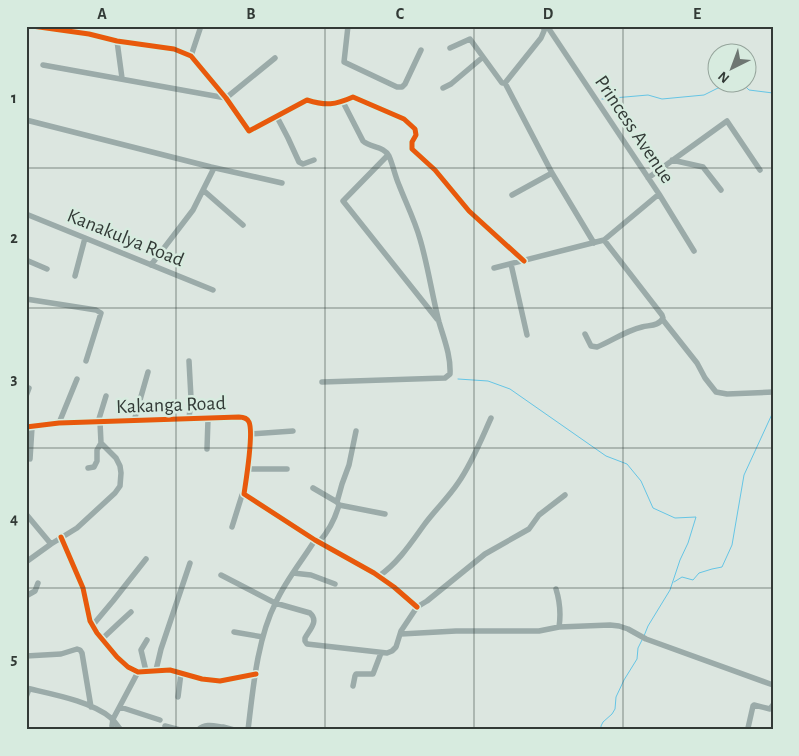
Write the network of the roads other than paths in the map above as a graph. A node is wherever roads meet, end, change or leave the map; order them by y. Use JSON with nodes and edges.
{"nodes":[{"id":1,"x":32,"y":26,"type":"edge"},
{"id":2,"x":201,"y":26,"type":"edge"},
{"id":3,"x":348,"y":26,"type":"edge"},
{"id":4,"x":546,"y":26,"type":"edge"},
{"id":5,"x":117,"y":41,"type":"junction"},
{"id":6,"x":450,"y":48,"type":"dead end"},
{"id":7,"x":421,"y":50,"type":"dead end"},
{"id":8,"x":191,"y":56,"type":"junction"},
{"id":9,"x":483,"y":57,"type":"junction"},
{"id":10,"x":275,"y":58,"type":"dead end"},
{"id":11,"x":43,"y":65,"type":"dead end"},
{"id":12,"x":122,"y":78,"type":"junction"},
{"id":13,"x":505,"y":83,"type":"junction"},
{"id":14,"x":443,"y":88,"type":"dead end"},
{"id":15,"x":226,"y":98,"type":"junction"},
{"id":16,"x":343,"y":102,"type":"junction"},
{"id":17,"x":277,"y":117,"type":"junction"},
{"id":18,"x":26,"y":120,"type":"edge"},
{"id":19,"x":388,"y":155,"type":"junction"},
{"id":20,"x":314,"y":160,"type":"dead end"},
{"id":21,"x":672,"y":160,"type":"junction"},
{"id":22,"x":214,"y":168,"type":"junction"},
{"id":23,"x":760,"y":170,"type":"dead end"},
{"id":24,"x":552,"y":173,"type":"junction"},
{"id":25,"x":648,"y":178,"type":"junction"},
{"id":26,"x":282,"y":183,"type":"dead end"},
{"id":27,"x":203,"y":190,"type":"junction"},
{"id":28,"x":721,"y":190,"type":"dead end"},
{"id":29,"x":659,"y":194,"type":"junction"},
{"id":30,"x":512,"y":195,"type":"dead end"},
{"id":31,"x":26,"y":214,"type":"edge"},
{"id":32,"x":242,"y":225,"type":"dead end"},
{"id":33,"x":86,"y":238,"type":"junction"},
{"id":34,"x":604,"y":240,"type":"junction"},
{"id":35,"x":594,"y":242,"type":"junction"},
{"id":36,"x":694,"y":251,"type":"dead end"},
{"id":37,"x":26,"y":260,"type":"edge"},
{"id":38,"x":524,"y":261,"type":"junction"},
{"id":39,"x":511,"y":264,"type":"junction"},
{"id":40,"x":151,"y":265,"type":"junction"},
{"id":41,"x":494,"y":268,"type":"dead end"},
{"id":42,"x":47,"y":269,"type":"dead end"},
{"id":43,"x":75,"y":276,"type":"dead end"},
{"id":44,"x":213,"y":290,"type":"dead end"},
{"id":45,"x":26,"y":299,"type":"edge"},
{"id":46,"x":663,"y":320,"type":"junction"},
{"id":47,"x":439,"y":321,"type":"junction"},
{"id":48,"x":585,"y":334,"type":"dead end"},
{"id":49,"x":527,"y":335,"type":"dead end"},
{"id":50,"x":86,"y":361,"type":"dead end"},
{"id":51,"x":189,"y":361,"type":"dead end"},
{"id":52,"x":148,"y":372,"type":"dead end"},
{"id":53,"x":76,"y":379,"type":"dead end"},
{"id":54,"x":322,"y":382,"type":"dead end"},
{"id":55,"x":29,"y":388,"type":"dead end"},
{"id":56,"x":773,"y":392,"type":"edge"},
{"id":57,"x":26,"y":396,"type":"edge"},
{"id":58,"x":106,"y":396,"type":"dead end"},
{"id":59,"x":491,"y":418,"type":"dead end"},
{"id":60,"x":189,"y":419,"type":"junction"},
{"id":61,"x":208,"y":419,"type":"junction"},
{"id":62,"x":134,"y":421,"type":"junction"},
{"id":63,"x":99,"y":422,"type":"junction"},
{"id":64,"x":59,"y":423,"type":"junction"},
{"id":65,"x":29,"y":427,"type":"edge"},
{"id":66,"x":293,"y":431,"type":"dead end"},
{"id":67,"x":356,"y":431,"type":"dead end"},
{"id":68,"x":250,"y":434,"type":"junction"},
{"id":69,"x":101,"y":443,"type":"junction"},
{"id":70,"x":207,"y":448,"type":"dead end"},
{"id":71,"x":30,"y":459,"type":"dead end"},
{"id":72,"x":88,"y":468,"type":"dead end"},
{"id":73,"x":247,"y":469,"type":"junction"},
{"id":74,"x":287,"y":469,"type":"dead end"},
{"id":75,"x":313,"y":488,"type":"dead end"},
{"id":76,"x":244,"y":494,"type":"junction"},
{"id":77,"x":565,"y":495,"type":"dead end"},
{"id":78,"x":338,"y":503,"type":"junction"},
{"id":79,"x":26,"y":514,"type":"edge"},
{"id":80,"x":384,"y":514,"type":"dead end"},
{"id":81,"x":232,"y":527,"type":"dead end"},
{"id":82,"x":61,"y":537,"type":"junction"},
{"id":83,"x":317,"y":541,"type":"junction"},
{"id":84,"x":51,"y":544,"type":"junction"},
{"id":85,"x":146,"y":559,"type":"dead end"},
{"id":86,"x":26,"y":562,"type":"edge"},
{"id":87,"x":190,"y":563,"type":"dead end"},
{"id":88,"x":294,"y":573,"type":"junction"},
{"id":89,"x":221,"y":575,"type":"dead end"},
{"id":90,"x":379,"y":576,"type":"junction"},
{"id":91,"x":38,"y":583,"type":"dead end"},
{"id":92,"x":336,"y":584,"type":"dead end"},
{"id":93,"x":556,"y":589,"type":"dead end"},
{"id":94,"x":26,"y":596,"type":"edge"},
{"id":95,"x":275,"y":604,"type":"junction"},
{"id":96,"x":417,"y":607,"type":"junction"},
{"id":97,"x":131,"y":612,"type":"dead end"},
{"id":98,"x":92,"y":626,"type":"junction"},
{"id":99,"x":559,"y":627,"type":"junction"},
{"id":100,"x":234,"y":632,"type":"dead end"},
{"id":101,"x":401,"y":634,"type":"junction"},
{"id":102,"x":263,"y":637,"type":"junction"},
{"id":103,"x":102,"y":639,"type":"junction"},
{"id":104,"x":147,"y":640,"type":"dead end"},
{"id":105,"x":381,"y":653,"type":"junction"},
{"id":106,"x":26,"y":656,"type":"edge"},
{"id":107,"x":156,"y":670,"type":"junction"},
{"id":108,"x":146,"y":671,"type":"junction"},
{"id":109,"x":138,"y":672,"type":"junction"},
{"id":110,"x":181,"y":673,"type":"junction"},
{"id":111,"x":256,"y":674,"type":"junction"},
{"id":112,"x":773,"y":684,"type":"edge"},
{"id":113,"x":353,"y":686,"type":"dead end"},
{"id":114,"x":28,"y":689,"type":"edge"},
{"id":115,"x":26,"y":697,"type":"edge"},
{"id":116,"x":178,"y":697,"type":"dead end"},
{"id":117,"x":773,"y":705,"type":"edge"},
{"id":118,"x":91,"y":707,"type":"junction"},
{"id":119,"x":120,"y":707,"type":"junction"},
{"id":120,"x":160,"y":720,"type":"dead end"},
{"id":121,"x":112,"y":725,"type":"edge"},
{"id":122,"x":165,"y":726,"type":"dead end"},
{"id":123,"x":223,"y":728,"type":"edge"},
{"id":124,"x":748,"y":728,"type":"dead end"},
{"id":125,"x":120,"y":730,"type":"edge"},
{"id":126,"x":180,"y":730,"type":"edge"},
{"id":127,"x":198,"y":730,"type":"edge"},
{"id":128,"x":234,"y":730,"type":"edge"},
{"id":129,"x":248,"y":730,"type":"edge"}],
"edges":[{"from":1,"to":5,"type":"street"},
{"from":2,"to":8,"type":"street"},
{"from":3,"to":7,"type":"street"},
{"from":4,"to":13,"type":"street"},
{"from":4,"to":25,"type":"street","name":"Princess Avenue"},
{"from":5,"to":8,"type":"street"},
{"from":5,"to":12,"type":"street"},
{"from":6,"to":9,"type":"street"},
{"from":8,"to":15,"type":"street"},
{"from":9,"to":13,"type":"street"},
{"from":9,"to":14,"type":"street"},
{"from":10,"to":15,"type":"street"},
{"from":11,"to":12,"type":"street"},
{"from":12,"to":15,"type":"street"},
{"from":13,"to":24,"type":"street"},
{"from":15,"to":17,"type":"street"},
{"from":16,"to":17,"type":"street"},
{"from":16,"to":19,"type":"street"},
{"from":16,"to":38,"type":"street"},
{"from":17,"to":20,"type":"street"},
{"from":18,"to":22,"type":"street"},
{"from":19,"to":47,"type":"street"},
{"from":19,"to":47,"type":"street"},
{"from":21,"to":23,"type":"street"},
{"from":21,"to":25,"type":"street"},
{"from":21,"to":28,"type":"street"},
{"from":22,"to":26,"type":"street"},
{"from":22,"to":27,"type":"street"},
{"from":24,"to":30,"type":"street"},
{"from":24,"to":35,"type":"street"},
{"from":25,"to":29,"type":"street","name":"Princess Avenue"},
{"from":27,"to":32,"type":"street"},
{"from":27,"to":40,"type":"street"},
{"from":29,"to":34,"type":"street"},
{"from":29,"to":36,"type":"street","name":"Princess Avenue"},
{"from":31,"to":33,"type":"street","name":"Kanakulya Road"},
{"from":33,"to":40,"type":"street","name":"Kanakulya Road"},
{"from":33,"to":43,"type":"street"},
{"from":34,"to":35,"type":"street"},
{"from":34,"to":46,"type":"street"},
{"from":35,"to":38,"type":"street"},
{"from":37,"to":42,"type":"street"},
{"from":38,"to":39,"type":"street"},
{"from":39,"to":41,"type":"street"},
{"from":39,"to":49,"type":"street"},
{"from":40,"to":44,"type":"street","name":"Kanakulya Road"},
{"from":45,"to":50,"type":"street"},
{"from":46,"to":48,"type":"street"},
{"from":46,"to":56,"type":"street"},
{"from":47,"to":54,"type":"street"},
{"from":51,"to":60,"type":"street"},
{"from":52,"to":62,"type":"street"},
{"from":53,"to":64,"type":"street"},
{"from":55,"to":57,"type":"street"},
{"from":58,"to":63,"type":"street"},
{"from":59,"to":90,"type":"street"},
{"from":60,"to":61,"type":"street","name":"Kakanga Road"},
{"from":60,"to":62,"type":"street","name":"Kakanga Road"},
{"from":61,"to":68,"type":"street","name":"Kakanga Road"},
{"from":61,"to":70,"type":"street"},
{"from":62,"to":63,"type":"street","name":"Kakanga Road"},
{"from":63,"to":64,"type":"street","name":"Kakanga Road"},
{"from":63,"to":69,"type":"street"},
{"from":64,"to":65,"type":"street","name":"Kakanga Road"},
{"from":65,"to":71,"type":"street"},
{"from":66,"to":68,"type":"street"},
{"from":67,"to":78,"type":"street"},
{"from":68,"to":73,"type":"street"},
{"from":69,"to":72,"type":"street"},
{"from":69,"to":82,"type":"street"},
{"from":73,"to":74,"type":"street"},
{"from":73,"to":76,"type":"street"},
{"from":75,"to":78,"type":"street"},
{"from":76,"to":81,"type":"street"},
{"from":76,"to":83,"type":"street"},
{"from":77,"to":96,"type":"street"},
{"from":78,"to":80,"type":"street"},
{"from":78,"to":83,"type":"street"},
{"from":79,"to":84,"type":"street"},
{"from":82,"to":84,"type":"street"},
{"from":82,"to":98,"type":"street"},
{"from":83,"to":88,"type":"street"},
{"from":83,"to":90,"type":"street"},
{"from":84,"to":86,"type":"street"},
{"from":85,"to":98,"type":"street"},
{"from":87,"to":107,"type":"street"},
{"from":88,"to":92,"type":"street"},
{"from":88,"to":95,"type":"street"},
{"from":89,"to":95,"type":"street"},
{"from":90,"to":96,"type":"street"},
{"from":91,"to":94,"type":"street"},
{"from":93,"to":99,"type":"street"},
{"from":95,"to":102,"type":"street"},
{"from":95,"to":105,"type":"street"},
{"from":96,"to":101,"type":"street"},
{"from":97,"to":103,"type":"street"},
{"from":98,"to":103,"type":"street"},
{"from":99,"to":101,"type":"street"},
{"from":99,"to":112,"type":"street"},
{"from":100,"to":102,"type":"street"},
{"from":101,"to":105,"type":"street"},
{"from":102,"to":111,"type":"street"},
{"from":103,"to":109,"type":"street"},
{"from":104,"to":108,"type":"street"},
{"from":105,"to":113,"type":"street"},
{"from":106,"to":118,"type":"street"},
{"from":107,"to":108,"type":"street"},
{"from":107,"to":110,"type":"street"},
{"from":108,"to":109,"type":"street"},
{"from":109,"to":119,"type":"street"},
{"from":110,"to":111,"type":"street"},
{"from":110,"to":116,"type":"street"},
{"from":111,"to":129,"type":"street"},
{"from":114,"to":115,"type":"street"},
{"from":114,"to":118,"type":"street"},
{"from":117,"to":124,"type":"street"},
{"from":118,"to":121,"type":"street"},
{"from":119,"to":120,"type":"street"},
{"from":119,"to":121,"type":"street"},
{"from":121,"to":125,"type":"street"},
{"from":122,"to":126,"type":"street"},
{"from":123,"to":127,"type":"street"},
{"from":123,"to":128,"type":"street"}]}
